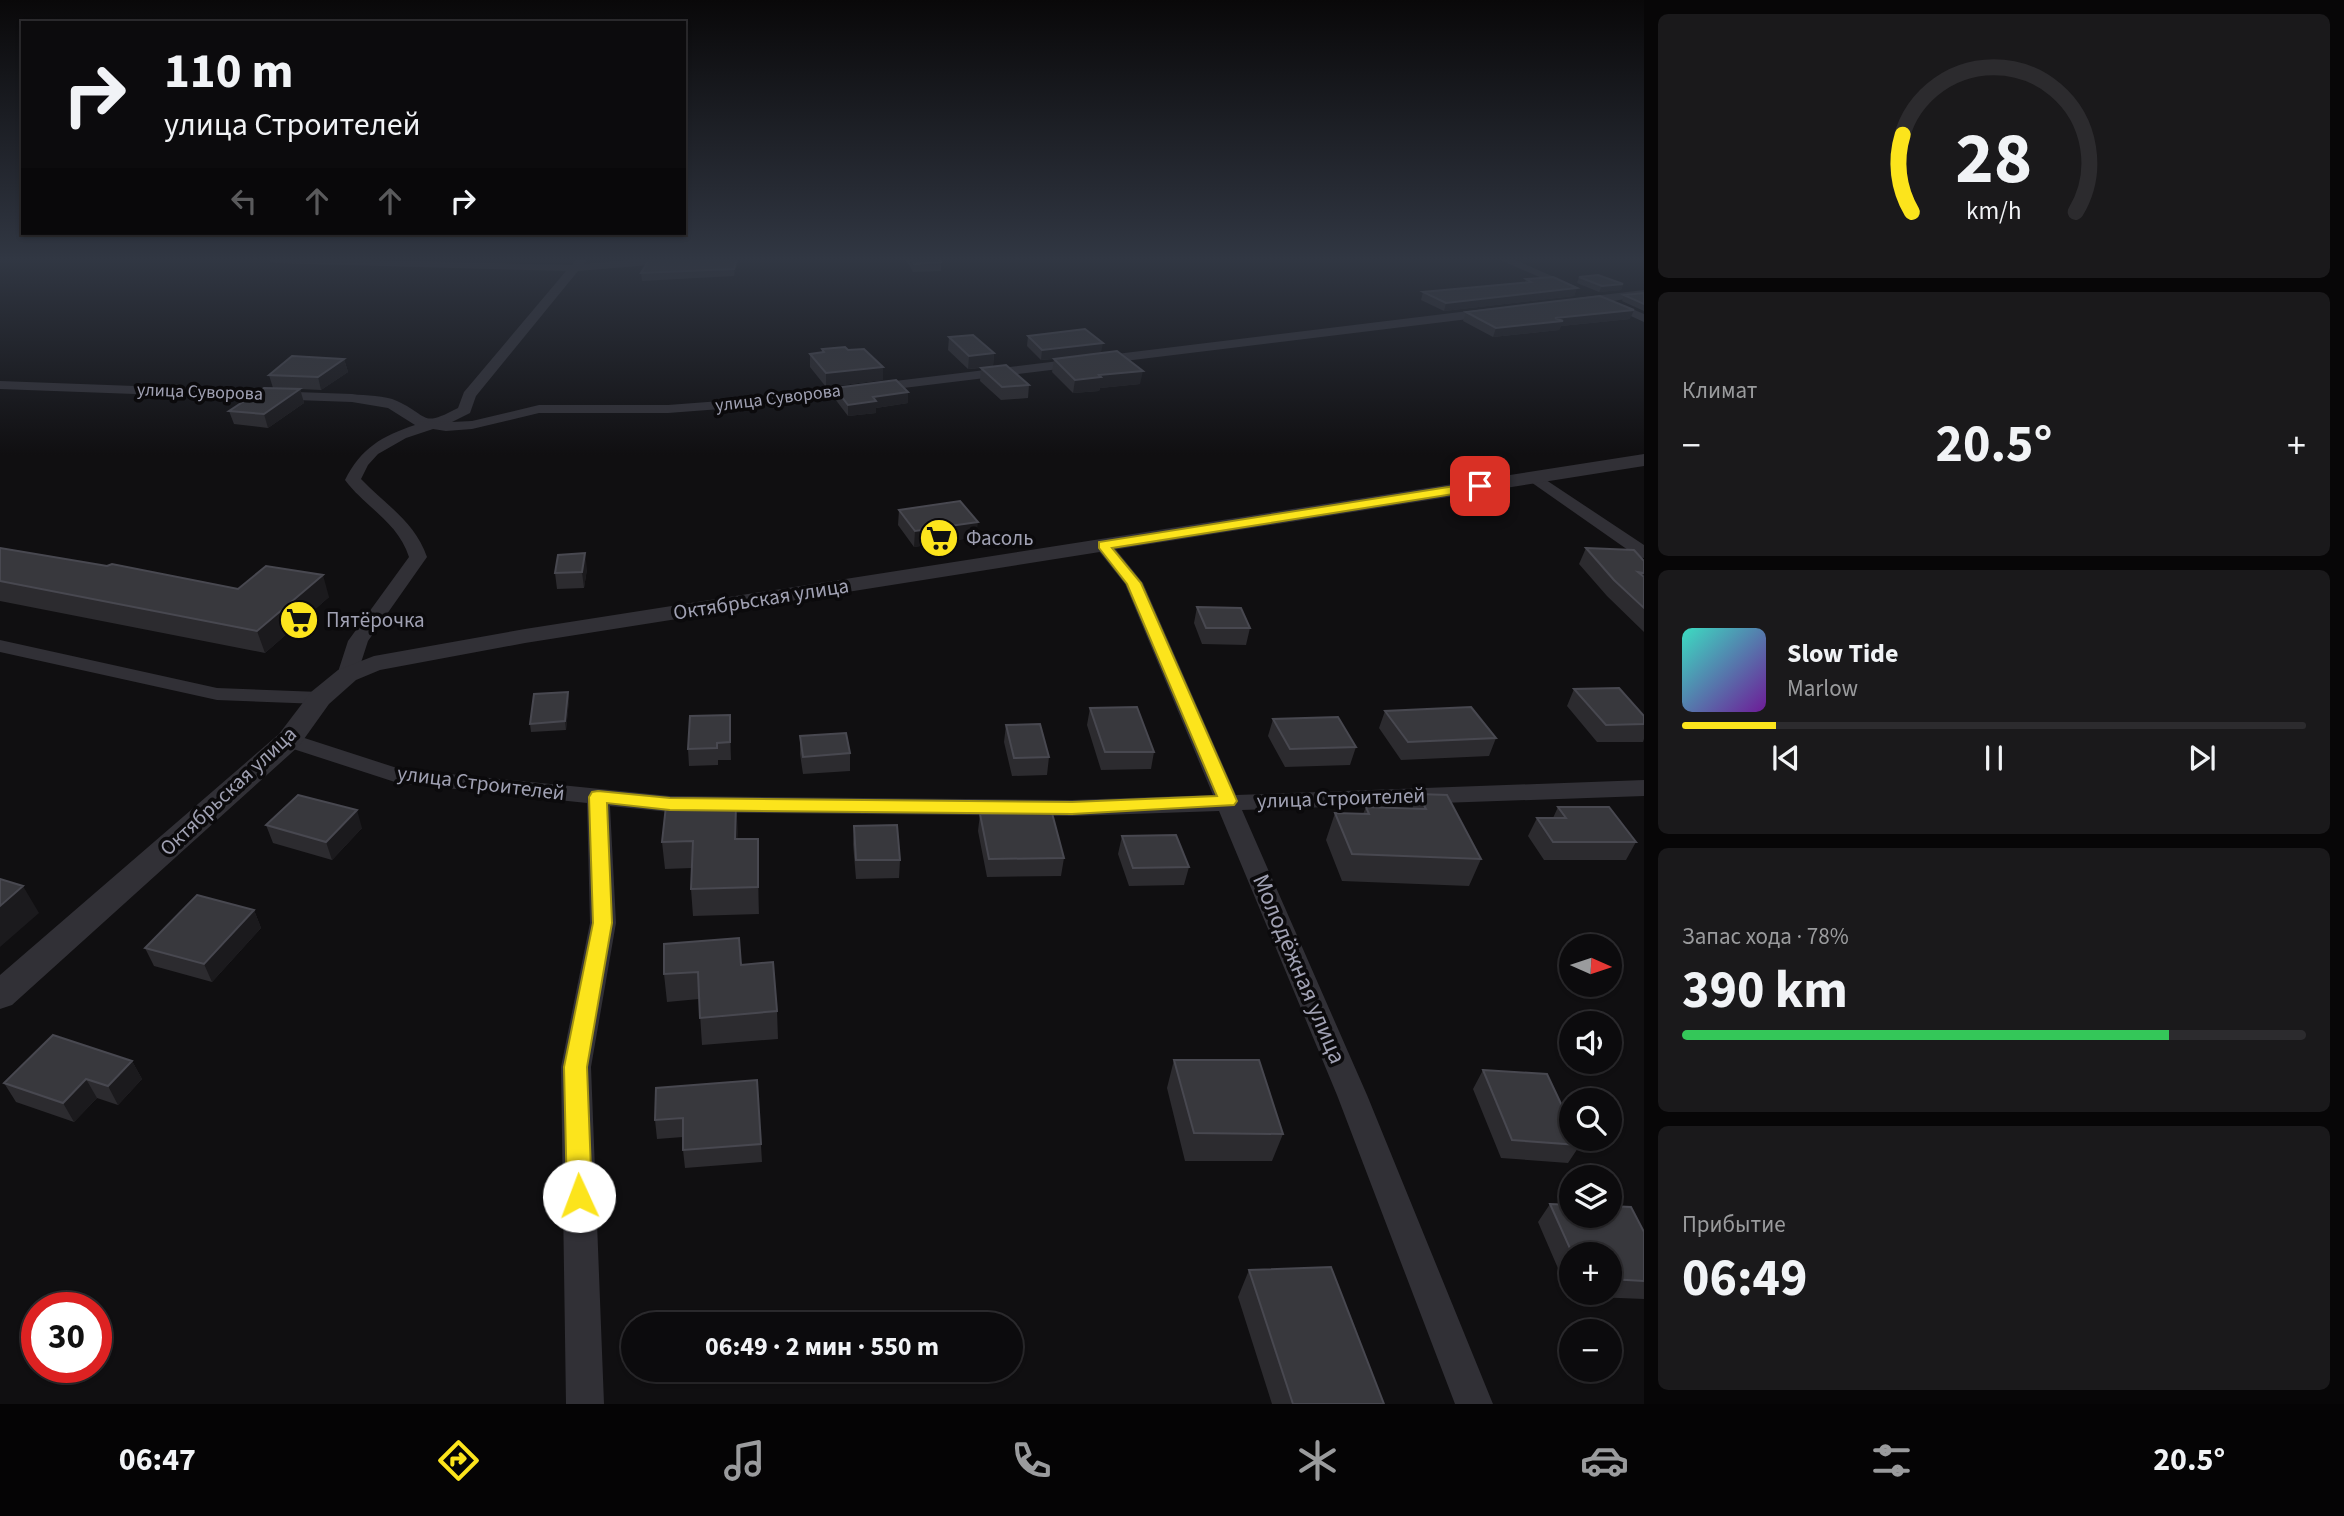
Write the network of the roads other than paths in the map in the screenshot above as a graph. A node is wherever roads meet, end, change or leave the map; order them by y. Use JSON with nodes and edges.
{"nodes":[{"id":1,"x":529,"y":324,"type":"edge"},
{"id":2,"x":1396,"y":324,"type":"edge"},
{"id":3,"x":0,"y":385,"type":"edge"},
{"id":4,"x":434,"y":427,"type":"junction"},
{"id":5,"x":1644,"y":460,"type":"edge"},
{"id":6,"x":1534,"y":477,"type":"junction"},
{"id":7,"x":1103,"y":545,"type":"junction"},
{"id":8,"x":1644,"y":553,"type":"edge"},
{"id":9,"x":0,"y":646,"type":"edge"},
{"id":10,"x":347,"y":675,"type":"junction"},
{"id":11,"x":320,"y":698,"type":"junction"},
{"id":12,"x":289,"y":740,"type":"junction"},
{"id":13,"x":1644,"y":788,"type":"edge"},
{"id":14,"x":598,"y":797,"type":"junction"},
{"id":15,"x":1228,"y":801,"type":"junction"},
{"id":16,"x":0,"y":995,"type":"edge"},
{"id":17,"x":585,"y":1404,"type":"edge"},
{"id":18,"x":1474,"y":1404,"type":"edge"}],
"edges":[{"from":1,"to":4,"type":"street"},
{"from":2,"to":4,"type":"street","name":"улица Суворова"},
{"from":3,"to":4,"type":"street","name":"улица Суворова"},
{"from":4,"to":10,"type":"street"},
{"from":5,"to":6,"type":"street","name":"Октябрьская улица"},
{"from":6,"to":7,"type":"street","name":"Октябрьская улица"},
{"from":6,"to":8,"type":"street"},
{"from":7,"to":10,"type":"street","name":"Октябрьская улица"},
{"from":7,"to":15,"type":"street","name":"Молодёжная улица"},
{"from":9,"to":11,"type":"street"},
{"from":10,"to":11,"type":"street","name":"Октябрьская улица"},
{"from":11,"to":12,"type":"street","name":"Октябрьская улица"},
{"from":12,"to":14,"type":"street","name":"улица Строителей"},
{"from":12,"to":16,"type":"street","name":"Октябрьская улица"},
{"from":13,"to":15,"type":"street","name":"улица Строителей"},
{"from":14,"to":15,"type":"street","name":"улица Строителей"},
{"from":14,"to":17,"type":"street"},
{"from":15,"to":18,"type":"street","name":"Молодёжная улица"}]}
